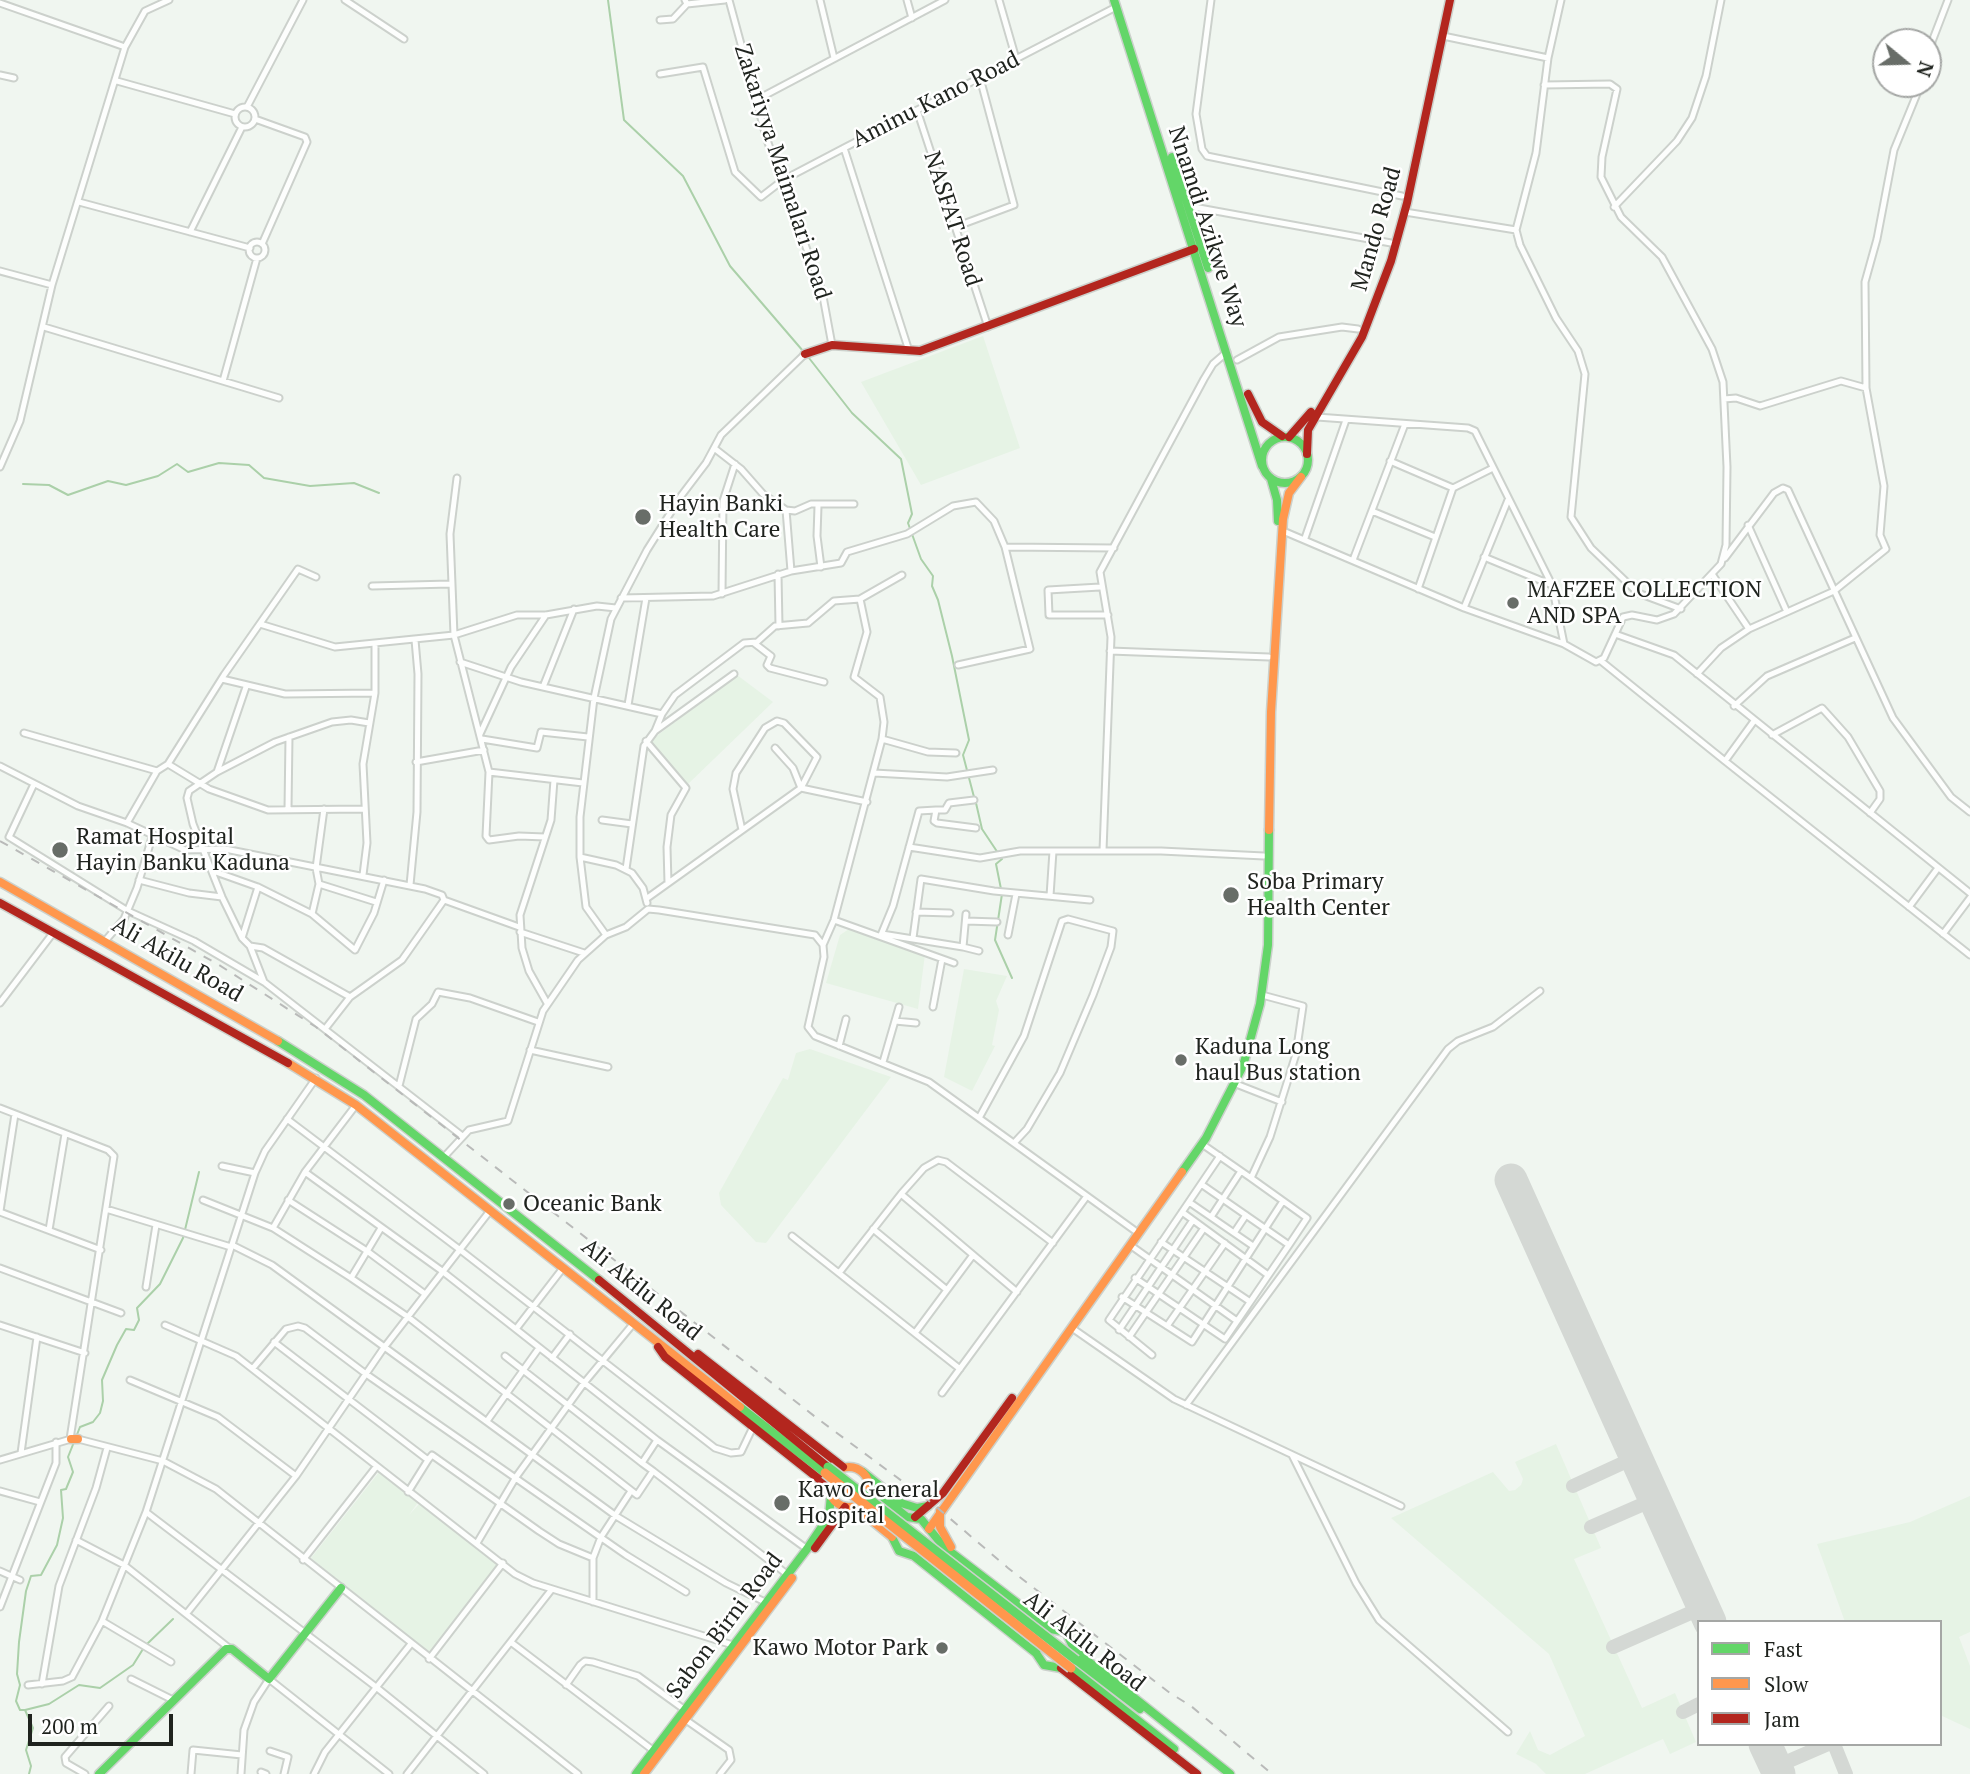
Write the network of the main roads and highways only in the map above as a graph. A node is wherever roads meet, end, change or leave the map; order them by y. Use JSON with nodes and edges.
{"nodes":[{"id":1,"x":1444,"y":0,"type":"edge"},
{"id":2,"x":1450,"y":0,"type":"edge"},
{"id":3,"x":1117,"y":2,"type":"edge"},
{"id":4,"x":1194,"y":249,"type":"junction"},
{"id":5,"x":807,"y":353,"type":"road end"},
{"id":6,"x":1286,"y":436,"type":"junction"},
{"id":7,"x":1307,"y":454,"type":"junction"},
{"id":8,"x":1262,"y":466,"type":"junction"},
{"id":9,"x":1301,"y":477,"type":"junction"},
{"id":10,"x":1271,"y":479,"type":"junction"},
{"id":11,"x":0,"y":882,"type":"edge"},
{"id":12,"x":0,"y":903,"type":"edge"},
{"id":13,"x":184,"y":986,"type":"junction"},
{"id":14,"x":176,"y":1001,"type":"junction"},
{"id":15,"x":659,"y":1330,"type":"junction"},
{"id":16,"x":653,"y":1339,"type":"junction"},
{"id":17,"x":843,"y":1467,"type":"junction"},
{"id":18,"x":826,"y":1470,"type":"junction"},
{"id":19,"x":863,"y":1472,"type":"junction"},
{"id":20,"x":870,"y":1487,"type":"junction"},
{"id":21,"x":830,"y":1491,"type":"junction"},
{"id":22,"x":845,"y":1507,"type":"junction"},
{"id":23,"x":935,"y":1508,"type":"junction"},
{"id":24,"x":859,"y":1510,"type":"junction"},
{"id":25,"x":911,"y":1517,"type":"junction"},
{"id":26,"x":829,"y":1528,"type":"junction"},
{"id":27,"x":930,"y":1532,"type":"junction"},
{"id":28,"x":892,"y":1537,"type":"junction"},
{"id":29,"x":914,"y":1556,"type":"junction"},
{"id":30,"x":956,"y":1556,"type":"junction"},
{"id":31,"x":341,"y":1588,"type":"road end"},
{"id":32,"x":1051,"y":1629,"type":"junction"},
{"id":33,"x":1036,"y":1653,"type":"junction"},
{"id":34,"x":1071,"y":1662,"type":"junction"},
{"id":35,"x":686,"y":1716,"type":"junction"},
{"id":36,"x":99,"y":1774,"type":"edge"},
{"id":37,"x":636,"y":1774,"type":"edge"},
{"id":38,"x":644,"y":1774,"type":"edge"},
{"id":39,"x":1197,"y":1774,"type":"edge"},
{"id":40,"x":1205,"y":1774,"type":"edge"},
{"id":41,"x":1228,"y":1774,"type":"edge"}],
"edges":[{"from":1,"to":6,"type":"main road","name":"Mando Road"},
{"from":2,"to":7,"type":"main road","name":"Mando Road"},
{"from":3,"to":4,"type":"main road","name":"Nnamdi Azikwe Way"},
{"from":3,"to":6,"type":"main road","name":"Nnamdi Azikwe Way"},
{"from":4,"to":5,"type":"main road"},
{"from":4,"to":8,"type":"main road","name":"Nnamdi Azikwe Way"},
{"from":6,"to":7,"type":"main road"},
{"from":6,"to":8,"type":"main road"},
{"from":7,"to":9,"type":"main road"},
{"from":8,"to":10,"type":"main road"},
{"from":9,"to":10,"type":"main road"},
{"from":9,"to":23,"type":"main road"},
{"from":10,"to":23,"type":"main road"},
{"from":11,"to":13,"type":"main road","name":"Ali Akilu Road"},
{"from":12,"to":14,"type":"main road","name":"Ali Akilu Road"},
{"from":13,"to":14,"type":"main road"},
{"from":13,"to":15,"type":"main road","name":"Ali Akilu Road"},
{"from":14,"to":16,"type":"main road","name":"Ali Akilu Road"},
{"from":15,"to":17,"type":"main road"},
{"from":15,"to":18,"type":"main road","name":"Ali Akilu Road"},
{"from":16,"to":18,"type":"main road","name":"Ali Akilu Road"},
{"from":16,"to":21,"type":"main road"},
{"from":17,"to":19,"type":"main road"},
{"from":17,"to":21,"type":"main road"},
{"from":18,"to":34,"type":"main road","name":"Ali Akilu Road","bridge":true},
{"from":19,"to":20,"type":"main road"},
{"from":19,"to":23,"type":"main road"},
{"from":20,"to":24,"type":"main road"},
{"from":20,"to":25,"type":"main road"},
{"from":21,"to":22,"type":"main road"},
{"from":21,"to":35,"type":"main road","name":"Sabon Birni Road"},
{"from":22,"to":24,"type":"main road"},
{"from":22,"to":26,"type":"main road","name":"Sabon Birni Road"},
{"from":23,"to":25,"type":"main road"},
{"from":23,"to":27,"type":"main road"},
{"from":23,"to":30,"type":"main road"},
{"from":24,"to":26,"type":"main road"},
{"from":24,"to":28,"type":"main road"},
{"from":25,"to":27,"type":"main road"},
{"from":25,"to":28,"type":"main road"},
{"from":26,"to":35,"type":"main road","name":"Sabon Birni Road"},
{"from":27,"to":29,"type":"main road"},
{"from":27,"to":30,"type":"main road"},
{"from":28,"to":29,"type":"main road"},
{"from":29,"to":33,"type":"main road"},
{"from":30,"to":32,"type":"main road"},
{"from":31,"to":36,"type":"main road"},
{"from":32,"to":33,"type":"main road"},
{"from":32,"to":34,"type":"main road"},
{"from":33,"to":34,"type":"main road"},
{"from":34,"to":39,"type":"main road"},
{"from":34,"to":40,"type":"main road","name":"Ali Akilu Road"},
{"from":34,"to":41,"type":"main road","name":"Ali Akilu Road"},
{"from":35,"to":37,"type":"main road","name":"Sabon Birni Road"},
{"from":35,"to":38,"type":"main road","name":"Sabon Birni Road"}]}
